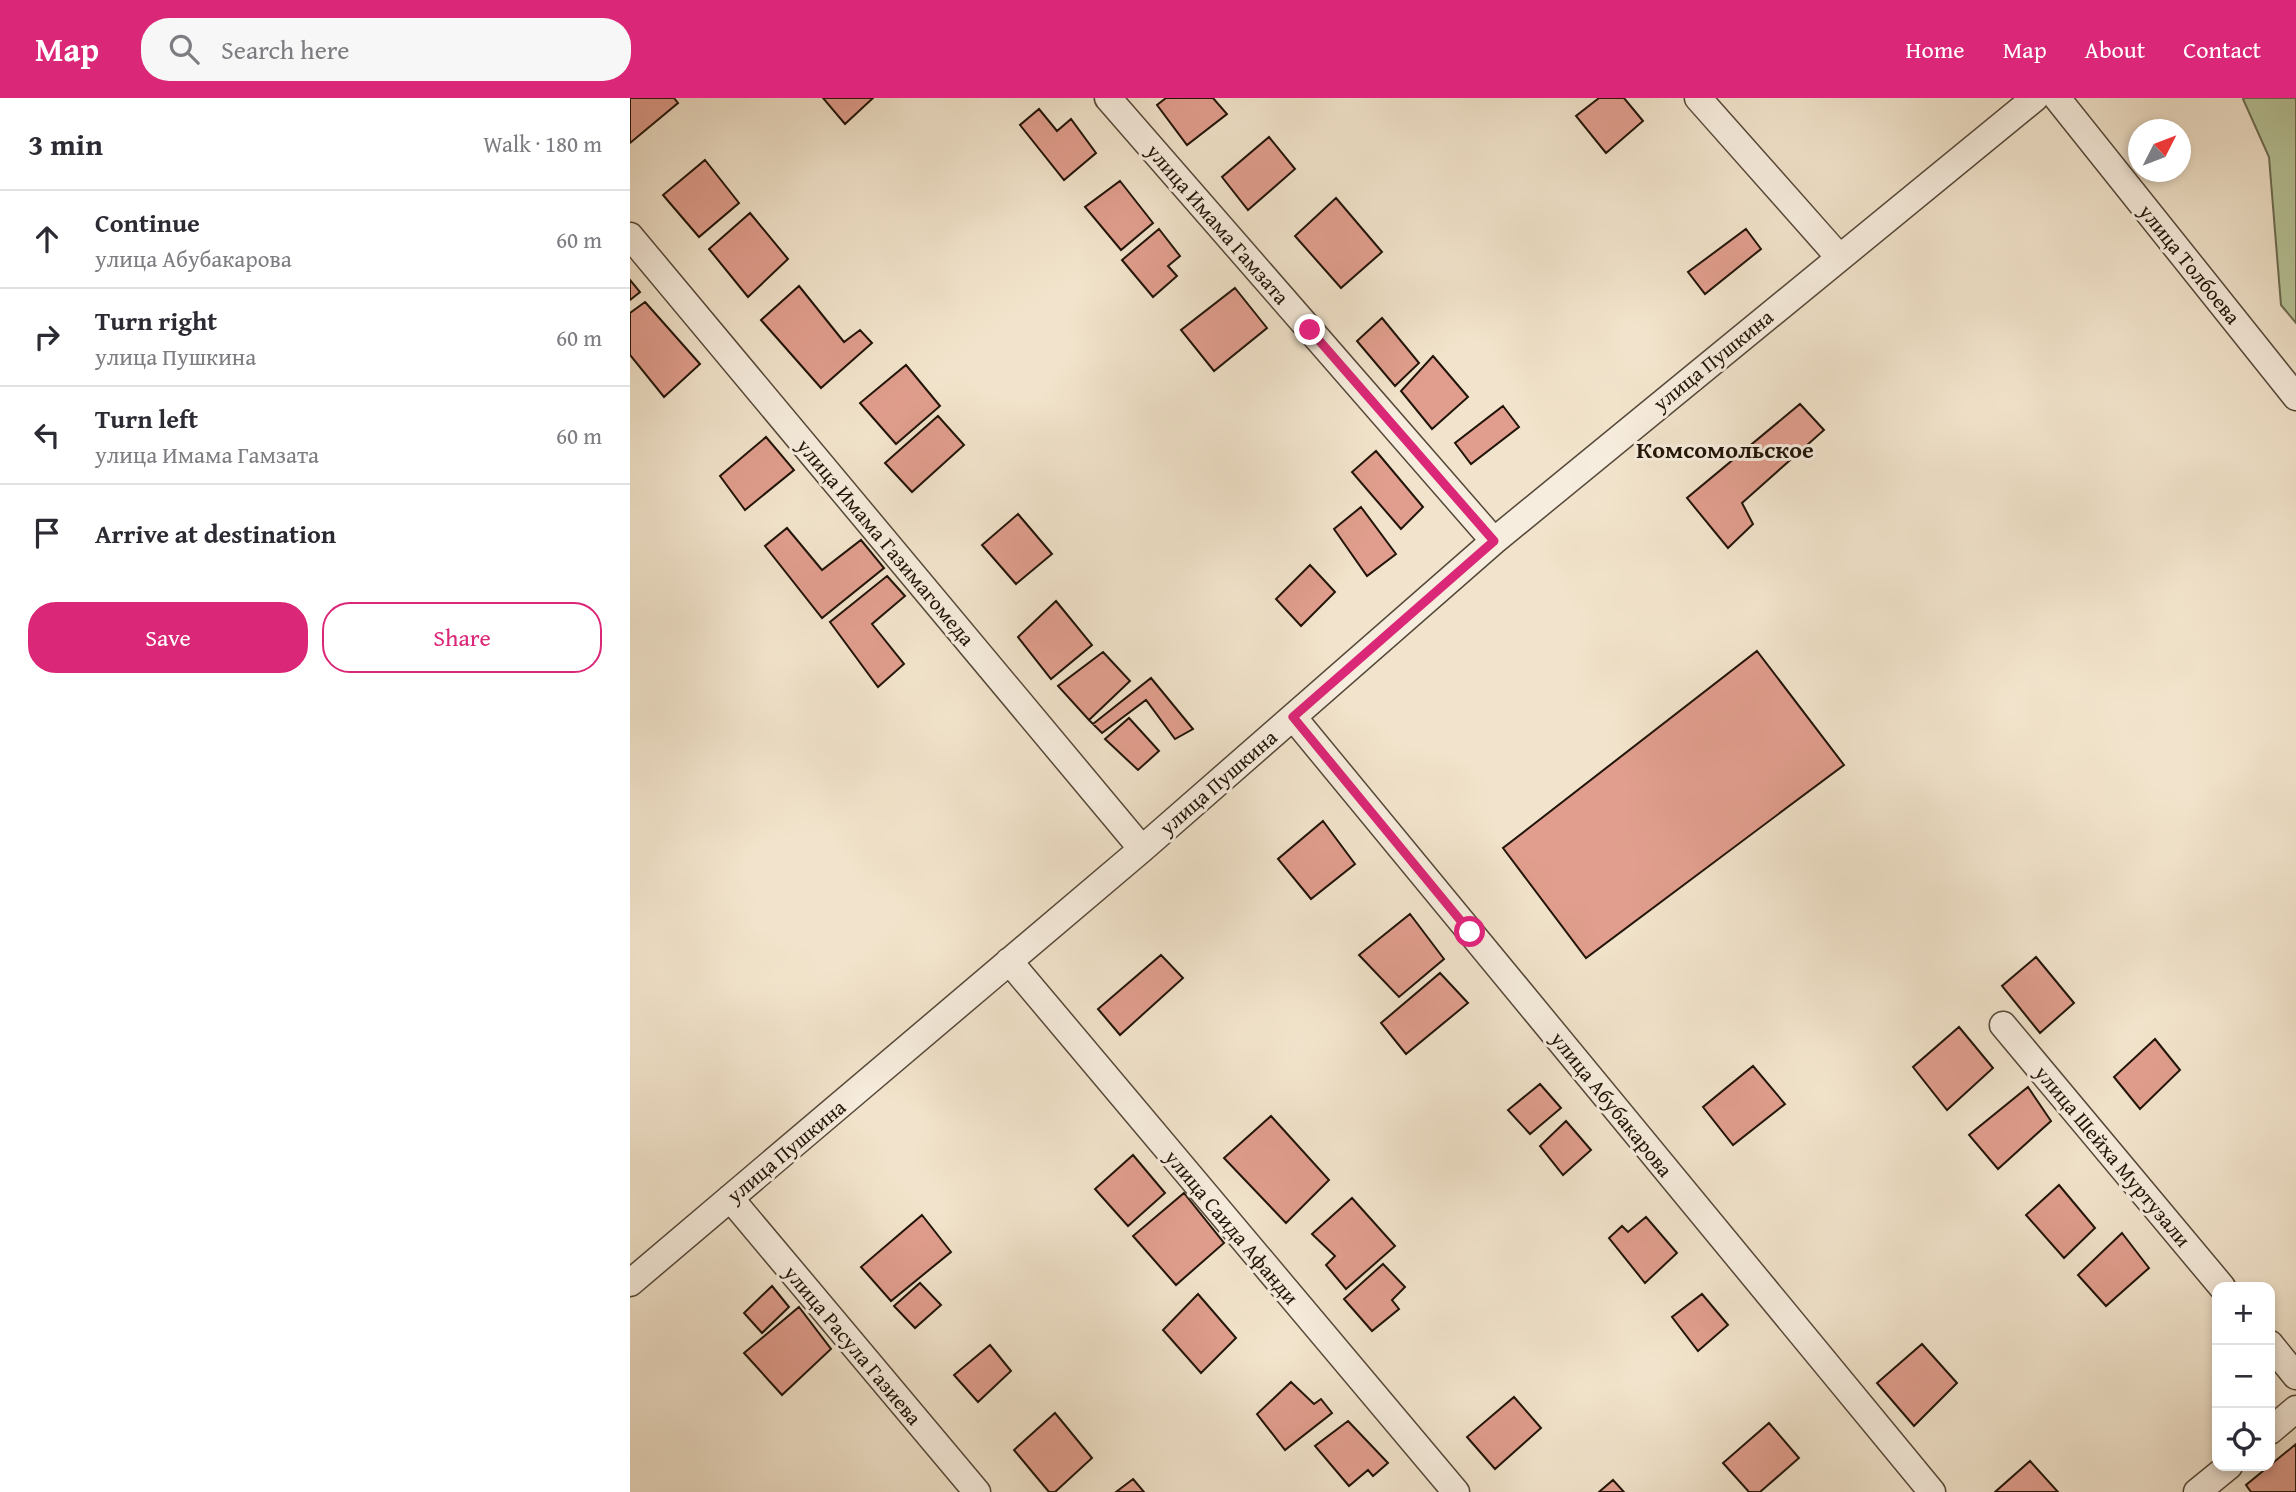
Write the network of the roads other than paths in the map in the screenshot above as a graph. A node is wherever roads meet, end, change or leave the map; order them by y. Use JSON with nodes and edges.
{"nodes":[{"id":1,"x":1108,"y":98,"type":"edge"},
{"id":2,"x":1698,"y":98,"type":"edge"},
{"id":3,"x":2035,"y":98,"type":"edge"},
{"id":4,"x":2057,"y":98,"type":"edge"},
{"id":5,"x":630,"y":236,"type":"edge"},
{"id":6,"x":1839,"y":257,"type":"junction"},
{"id":7,"x":2296,"y":397,"type":"edge"},
{"id":8,"x":1494,"y":541,"type":"junction"},
{"id":9,"x":1293,"y":717,"type":"junction"},
{"id":10,"x":1142,"y":849,"type":"junction"},
{"id":11,"x":1009,"y":961,"type":"junction"},
{"id":12,"x":2003,"y":1025,"type":"dead end"},
{"id":13,"x":730,"y":1198,"type":"junction"},
{"id":14,"x":2218,"y":1282,"type":"edge"},
{"id":15,"x":630,"y":1283,"type":"edge"},
{"id":16,"x":2271,"y":1345,"type":"edge"},
{"id":17,"x":2296,"y":1376,"type":"edge"},
{"id":18,"x":2296,"y":1409,"type":"edge"},
{"id":19,"x":2275,"y":1427,"type":"edge"},
{"id":20,"x":2223,"y":1471,"type":"edge"},
{"id":21,"x":977,"y":1492,"type":"edge"},
{"id":22,"x":1455,"y":1492,"type":"edge"},
{"id":23,"x":1932,"y":1492,"type":"edge"},
{"id":24,"x":2197,"y":1492,"type":"edge"}],
"edges":[{"from":1,"to":8,"type":"street","name":"улица Имама Гамзата"},
{"from":2,"to":6,"type":"street"},
{"from":3,"to":6,"type":"street","name":"улица Пушкина"},
{"from":4,"to":7,"type":"street","name":"улица Толбоева"},
{"from":5,"to":10,"type":"street","name":"улица Имама Газимагомеда"},
{"from":6,"to":8,"type":"street","name":"улица Пушкина"},
{"from":8,"to":9,"type":"street","name":"улица Пушкина"},
{"from":9,"to":10,"type":"street","name":"улица Пушкина"},
{"from":9,"to":23,"type":"street","name":"улица Абубакарова"},
{"from":10,"to":11,"type":"street","name":"улица Пушкина"},
{"from":11,"to":13,"type":"street","name":"улица Пушкина"},
{"from":11,"to":22,"type":"street","name":"улица Саида Афанди"},
{"from":12,"to":14,"type":"street","name":"улица Шейха Муртузали"},
{"from":13,"to":15,"type":"street","name":"улица Пушкина"},
{"from":13,"to":21,"type":"street","name":"улица Расула Газиева"},
{"from":16,"to":17,"type":"street"},
{"from":18,"to":19,"type":"street"},
{"from":20,"to":24,"type":"street"}]}
